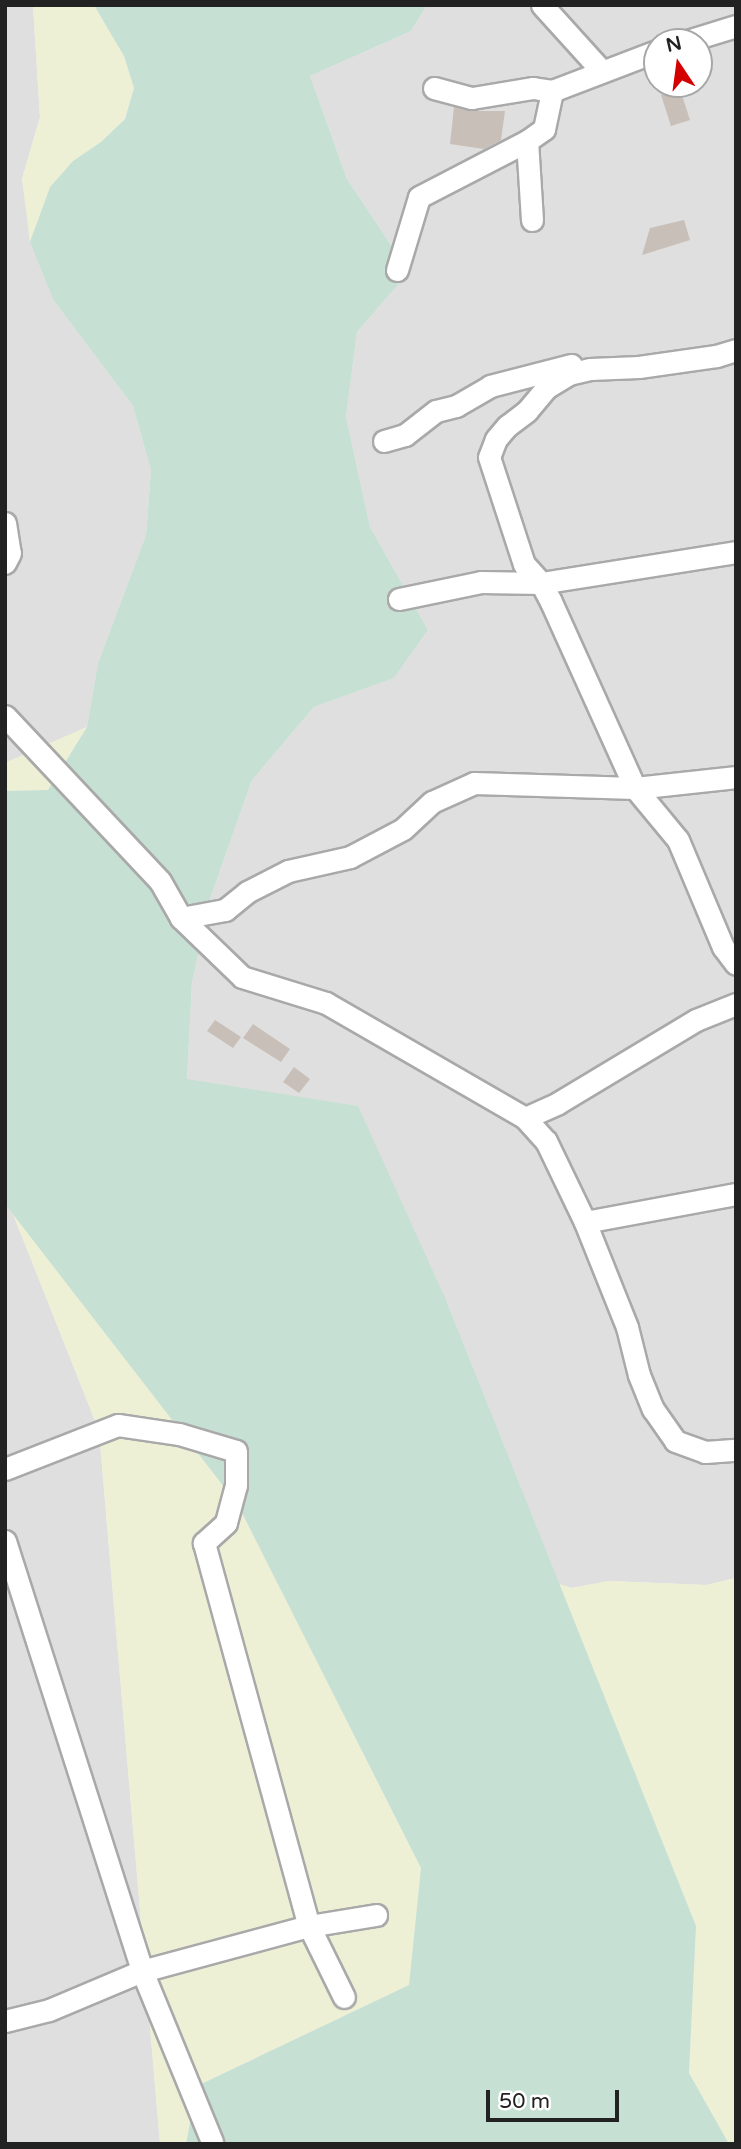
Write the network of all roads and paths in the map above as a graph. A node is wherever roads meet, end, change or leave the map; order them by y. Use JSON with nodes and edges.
{"nodes":[{"id":1,"x":542,"y":5,"type":"edge"},
{"id":2,"x":736,"y":26,"type":"edge"},
{"id":3,"x":713,"y":33,"type":"edge"},
{"id":4,"x":643,"y":56,"type":"edge"},
{"id":5,"x":601,"y":70,"type":"junction"},
{"id":6,"x":434,"y":88,"type":"dead end"},
{"id":7,"x":552,"y":91,"type":"junction"},
{"id":8,"x":527,"y":141,"type":"junction"},
{"id":9,"x":532,"y":220,"type":"dead end"},
{"id":10,"x":397,"y":271,"type":"dead end"},
{"id":11,"x":736,"y":350,"type":"edge"},
{"id":12,"x":590,"y":369,"type":"junction"},
{"id":13,"x":384,"y":441,"type":"dead end"},
{"id":14,"x":5,"y":523,"type":"edge"},
{"id":15,"x":733,"y":558,"type":"edge"},
{"id":16,"x":5,"y":563,"type":"edge"},
{"id":17,"x":541,"y":583,"type":"junction"},
{"id":18,"x":399,"y":599,"type":"dead end"},
{"id":19,"x":5,"y":716,"type":"edge"},
{"id":20,"x":736,"y":777,"type":"edge"},
{"id":21,"x":635,"y":788,"type":"junction"},
{"id":22,"x":181,"y":918,"type":"junction"},
{"id":23,"x":736,"y":964,"type":"edge"},
{"id":24,"x":736,"y":1004,"type":"edge"},
{"id":25,"x":525,"y":1118,"type":"junction"},
{"id":26,"x":736,"y":1194,"type":"edge"},
{"id":27,"x":585,"y":1222,"type":"junction"},
{"id":28,"x":736,"y":1450,"type":"edge"},
{"id":29,"x":5,"y":1469,"type":"edge"},
{"id":30,"x":5,"y":1541,"type":"edge"},
{"id":31,"x":376,"y":1915,"type":"dead end"},
{"id":32,"x":309,"y":1926,"type":"junction"},
{"id":33,"x":142,"y":1971,"type":"junction"},
{"id":34,"x":344,"y":1997,"type":"dead end"},
{"id":35,"x":5,"y":2021,"type":"edge"},
{"id":36,"x":212,"y":2142,"type":"edge"}],
"edges":[{"from":1,"to":5,"type":"street"},
{"from":2,"to":3,"type":"street"},
{"from":4,"to":5,"type":"street"},
{"from":5,"to":7,"type":"street"},
{"from":6,"to":7,"type":"street"},
{"from":7,"to":8,"type":"street"},
{"from":8,"to":9,"type":"street"},
{"from":8,"to":10,"type":"street"},
{"from":11,"to":12,"type":"street"},
{"from":12,"to":13,"type":"street"},
{"from":12,"to":17,"type":"street"},
{"from":14,"to":16,"type":"street"},
{"from":15,"to":17,"type":"street"},
{"from":17,"to":18,"type":"street"},
{"from":17,"to":21,"type":"street"},
{"from":19,"to":22,"type":"street"},
{"from":20,"to":21,"type":"street"},
{"from":21,"to":22,"type":"street"},
{"from":21,"to":23,"type":"street"},
{"from":22,"to":25,"type":"street"},
{"from":24,"to":25,"type":"street"},
{"from":25,"to":27,"type":"street"},
{"from":26,"to":27,"type":"street"},
{"from":27,"to":28,"type":"street"},
{"from":29,"to":32,"type":"street"},
{"from":30,"to":33,"type":"street"},
{"from":31,"to":32,"type":"street"},
{"from":32,"to":33,"type":"street"},
{"from":32,"to":34,"type":"street"},
{"from":33,"to":35,"type":"street"},
{"from":33,"to":36,"type":"street"}]}
